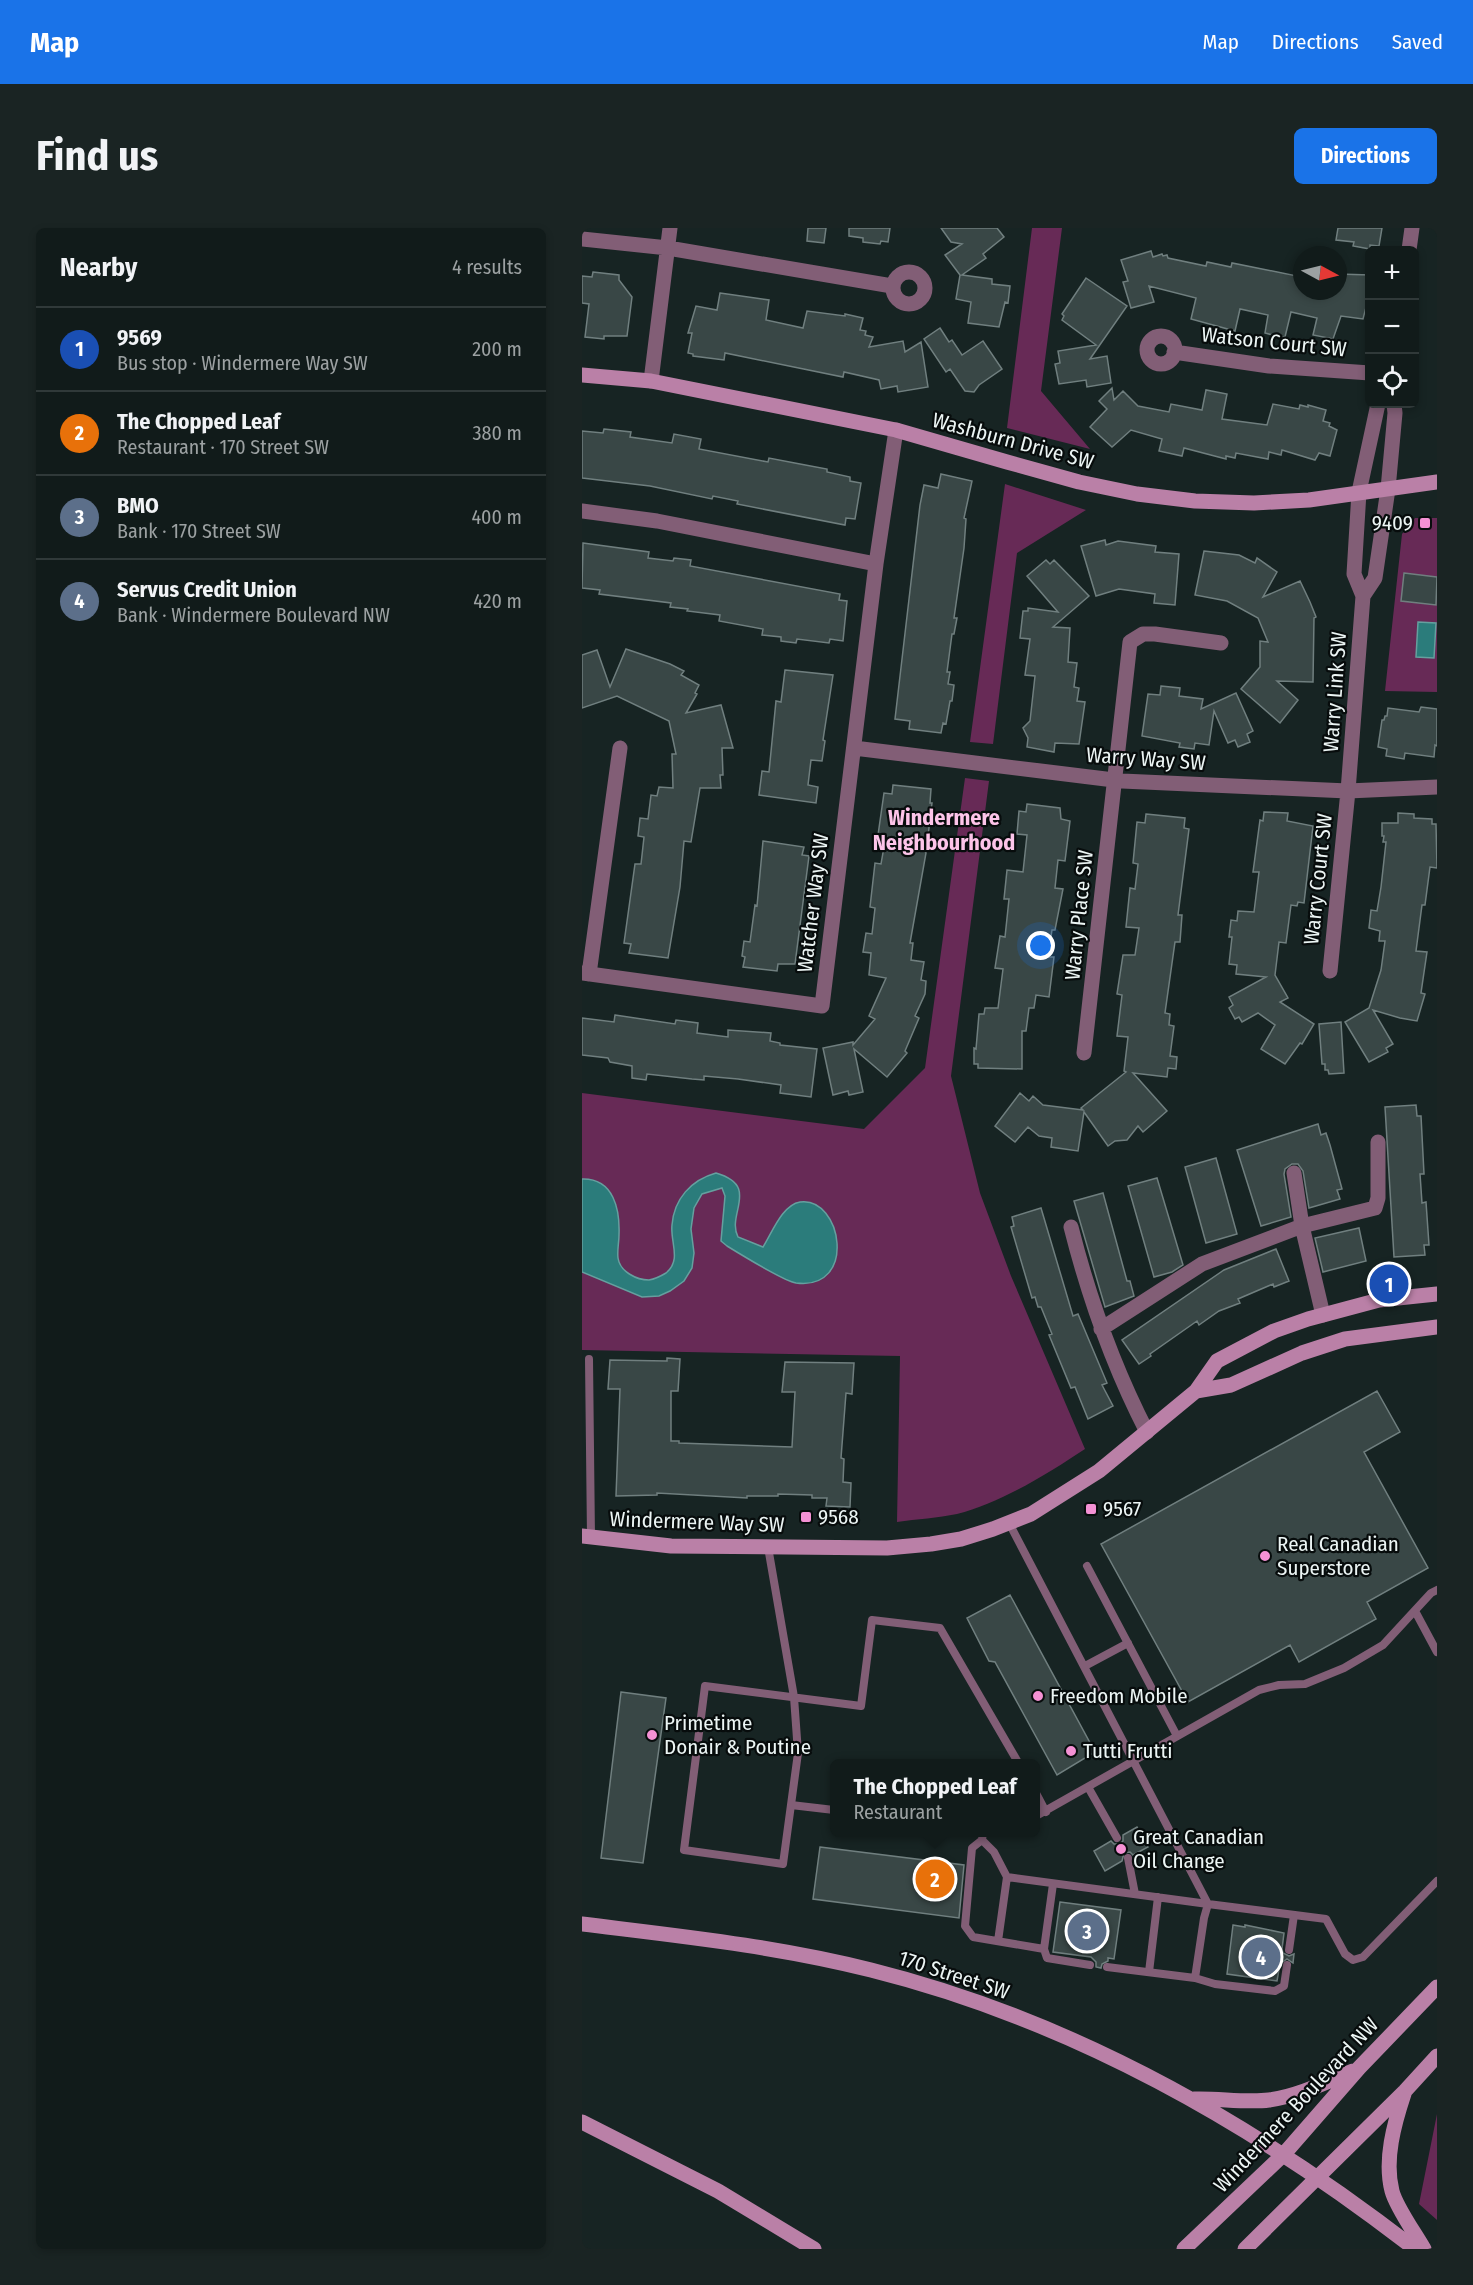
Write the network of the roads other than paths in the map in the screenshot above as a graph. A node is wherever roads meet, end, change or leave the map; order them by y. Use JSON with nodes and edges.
{"nodes":[{"id":1,"x":670,"y":228,"type":"edge"},
{"id":2,"x":1412,"y":228,"type":"edge"},
{"id":3,"x":582,"y":239,"type":"edge"},
{"id":4,"x":1409,"y":246,"type":"edge"},
{"id":5,"x":668,"y":248,"type":"junction"},
{"id":6,"x":892,"y":286,"type":"dead end"},
{"id":7,"x":1174,"y":352,"type":"dead end"},
{"id":8,"x":1365,"y":373,"type":"edge"},
{"id":9,"x":582,"y":375,"type":"edge"},
{"id":10,"x":651,"y":381,"type":"junction"},
{"id":11,"x":1377,"y":408,"type":"edge"},
{"id":12,"x":1394,"y":408,"type":"edge"},
{"id":13,"x":896,"y":430,"type":"junction"},
{"id":14,"x":1437,"y":482,"type":"edge"},
{"id":15,"x":1388,"y":489,"type":"junction"},
{"id":16,"x":1359,"y":492,"type":"junction"},
{"id":17,"x":582,"y":511,"type":"edge"},
{"id":18,"x":876,"y":564,"type":"junction"},
{"id":19,"x":1363,"y":596,"type":"junction"},
{"id":20,"x":1221,"y":643,"type":"dead end"},
{"id":21,"x":620,"y":748,"type":"dead end"},
{"id":22,"x":854,"y":748,"type":"junction"},
{"id":23,"x":1115,"y":780,"type":"junction"},
{"id":24,"x":1437,"y":787,"type":"edge"},
{"id":25,"x":1348,"y":791,"type":"junction"},
{"id":26,"x":1330,"y":971,"type":"dead end"},
{"id":27,"x":586,"y":974,"type":"edge"},
{"id":28,"x":1084,"y":1053,"type":"dead end"},
{"id":29,"x":1378,"y":1142,"type":"dead end"},
{"id":30,"x":1294,"y":1173,"type":"dead end"},
{"id":31,"x":1302,"y":1226,"type":"junction"},
{"id":32,"x":1071,"y":1227,"type":"dead end"},
{"id":33,"x":1437,"y":1293,"type":"edge"},
{"id":34,"x":1323,"y":1315,"type":"junction"},
{"id":35,"x":1437,"y":1327,"type":"edge"},
{"id":36,"x":1101,"y":1329,"type":"junction"},
{"id":37,"x":590,"y":1359,"type":"dead end"},
{"id":38,"x":1196,"y":1391,"type":"junction"},
{"id":39,"x":1147,"y":1432,"type":"junction"},
{"id":40,"x":1010,"y":1523,"type":"junction"},
{"id":41,"x":587,"y":1537,"type":"edge"},
{"id":42,"x":768,"y":1547,"type":"junction"},
{"id":43,"x":1087,"y":1566,"type":"dead end"},
{"id":44,"x":1437,"y":1590,"type":"edge"},
{"id":45,"x":1415,"y":1611,"type":"junction"},
{"id":46,"x":1128,"y":1643,"type":"junction"},
{"id":47,"x":1437,"y":1652,"type":"edge"},
{"id":48,"x":1085,"y":1666,"type":"junction"},
{"id":49,"x":794,"y":1697,"type":"junction"},
{"id":50,"x":1177,"y":1736,"type":"junction"},
{"id":51,"x":1016,"y":1759,"type":"edge"},
{"id":52,"x":1134,"y":1760,"type":"junction"},
{"id":53,"x":1088,"y":1787,"type":"junction"},
{"id":54,"x":1040,"y":1802,"type":"edge"},
{"id":55,"x":791,"y":1805,"type":"junction"},
{"id":56,"x":830,"y":1810,"type":"edge"},
{"id":57,"x":1046,"y":1812,"type":"junction"},
{"id":58,"x":1040,"y":1814,"type":"edge"},
{"id":59,"x":981,"y":1837,"type":"edge"},
{"id":60,"x":983,"y":1837,"type":"edge"},
{"id":61,"x":1117,"y":1838,"type":"dead end"},
{"id":62,"x":1128,"y":1858,"type":"dead end"},
{"id":63,"x":1007,"y":1877,"type":"junction"},
{"id":64,"x":1437,"y":1881,"type":"edge"},
{"id":65,"x":1053,"y":1884,"type":"junction"},
{"id":66,"x":1135,"y":1894,"type":"junction"},
{"id":67,"x":1158,"y":1897,"type":"junction"},
{"id":68,"x":1208,"y":1904,"type":"junction"},
{"id":69,"x":1294,"y":1915,"type":"junction"},
{"id":70,"x":582,"y":1924,"type":"edge"},
{"id":71,"x":998,"y":1941,"type":"junction"},
{"id":72,"x":1044,"y":1949,"type":"junction"},
{"id":73,"x":1289,"y":1950,"type":"dead end"},
{"id":74,"x":1090,"y":1965,"type":"dead end"},
{"id":75,"x":1287,"y":1965,"type":"dead end"},
{"id":76,"x":1107,"y":1967,"type":"dead end"},
{"id":77,"x":1149,"y":1972,"type":"junction"},
{"id":78,"x":1195,"y":1978,"type":"junction"},
{"id":79,"x":1437,"y":1987,"type":"edge"},
{"id":80,"x":1437,"y":2056,"type":"edge"},
{"id":81,"x":1359,"y":2068,"type":"junction"},
{"id":82,"x":1405,"y":2091,"type":"junction"},
{"id":83,"x":1193,"y":2098,"type":"junction"},
{"id":84,"x":582,"y":2122,"type":"edge"},
{"id":85,"x":1284,"y":2154,"type":"junction"},
{"id":86,"x":1316,"y":2177,"type":"junction"},
{"id":87,"x":814,"y":2249,"type":"edge"},
{"id":88,"x":1184,"y":2249,"type":"edge"},
{"id":89,"x":1245,"y":2249,"type":"edge"},
{"id":90,"x":1415,"y":2249,"type":"edge"},
{"id":91,"x":1424,"y":2249,"type":"edge"}],
"edges":[{"from":1,"to":5,"type":"street"},
{"from":2,"to":4,"type":"street"},
{"from":3,"to":5,"type":"street"},
{"from":5,"to":6,"type":"street"},
{"from":5,"to":10,"type":"street"},
{"from":7,"to":8,"type":"street","name":"Watson Court SW"},
{"from":9,"to":10,"type":"street","name":"Washburn Drive SW"},
{"from":10,"to":13,"type":"street","name":"Washburn Drive SW"},
{"from":11,"to":16,"type":"street","name":"Warry Link SW"},
{"from":12,"to":15,"type":"street","name":"Warry Link SW"},
{"from":13,"to":16,"type":"street","name":"Washburn Drive SW"},
{"from":13,"to":18,"type":"street","name":"Watcher Way SW"},
{"from":14,"to":15,"type":"street","name":"Washburn Drive SW"},
{"from":15,"to":16,"type":"street","name":"Washburn Drive SW"},
{"from":15,"to":19,"type":"street","name":"Warry Link SW"},
{"from":16,"to":19,"type":"street","name":"Warry Link SW"},
{"from":17,"to":18,"type":"street"},
{"from":18,"to":22,"type":"street","name":"Watcher Way SW"},
{"from":19,"to":25,"type":"street","name":"Warry Link SW"},
{"from":20,"to":23,"type":"street","name":"Warry Place SW"},
{"from":21,"to":27,"type":"street"},
{"from":22,"to":23,"type":"street","name":"Warry Way SW"},
{"from":22,"to":27,"type":"street","name":"Watcher Way SW"},
{"from":23,"to":25,"type":"street","name":"Warry Way SW"},
{"from":23,"to":28,"type":"street","name":"Warry Place SW"},
{"from":24,"to":25,"type":"street","name":"Warry Way SW"},
{"from":25,"to":26,"type":"street","name":"Warry Court SW"},
{"from":29,"to":31,"type":"street"},
{"from":30,"to":31,"type":"street"},
{"from":31,"to":34,"type":"street"},
{"from":31,"to":36,"type":"street"},
{"from":32,"to":36,"type":"street"},
{"from":33,"to":34,"type":"street","name":"Windermere Way SW"},
{"from":34,"to":38,"type":"street","name":"Windermere Way SW"},
{"from":35,"to":38,"type":"street"},
{"from":36,"to":39,"type":"street"},
{"from":37,"to":41,"type":"lane"},
{"from":38,"to":39,"type":"street","name":"Windermere Way SW"},
{"from":39,"to":40,"type":"street","name":"Windermere Way SW"},
{"from":40,"to":42,"type":"street","name":"Windermere Way SW"},
{"from":40,"to":48,"type":"lane"},
{"from":41,"to":42,"type":"street","name":"Windermere Way SW"},
{"from":42,"to":49,"type":"lane"},
{"from":43,"to":46,"type":"lane"},
{"from":44,"to":45,"type":"lane"},
{"from":45,"to":47,"type":"lane"},
{"from":45,"to":50,"type":"lane"},
{"from":46,"to":48,"type":"lane"},
{"from":46,"to":50,"type":"lane"},
{"from":48,"to":52,"type":"lane"},
{"from":49,"to":51,"type":"lane"},
{"from":49,"to":55,"type":"lane"},
{"from":49,"to":55,"type":"lane"},
{"from":50,"to":52,"type":"lane"},
{"from":52,"to":53,"type":"lane"},
{"from":52,"to":68,"type":"lane"},
{"from":53,"to":57,"type":"lane"},
{"from":53,"to":61,"type":"lane"},
{"from":54,"to":57,"type":"lane"},
{"from":55,"to":56,"type":"lane"},
{"from":57,"to":58,"type":"lane"},
{"from":59,"to":71,"type":"lane"},
{"from":60,"to":63,"type":"lane"},
{"from":62,"to":66,"type":"lane"},
{"from":63,"to":65,"type":"lane"},
{"from":63,"to":71,"type":"lane"},
{"from":64,"to":69,"type":"lane"},
{"from":65,"to":66,"type":"lane"},
{"from":65,"to":72,"type":"lane"},
{"from":66,"to":67,"type":"lane"},
{"from":67,"to":68,"type":"lane"},
{"from":67,"to":77,"type":"lane"},
{"from":68,"to":69,"type":"lane"},
{"from":68,"to":78,"type":"lane"},
{"from":69,"to":73,"type":"lane"},
{"from":70,"to":83,"type":"street","name":"170 Street SW"},
{"from":71,"to":72,"type":"lane"},
{"from":72,"to":74,"type":"lane"},
{"from":75,"to":78,"type":"lane"},
{"from":76,"to":77,"type":"lane"},
{"from":77,"to":78,"type":"lane"},
{"from":79,"to":81,"type":"street","name":"Windermere Boulevard NW"},
{"from":80,"to":82,"type":"street"},
{"from":81,"to":83,"type":"street"},
{"from":81,"to":85,"type":"street","name":"Windermere Boulevard NW"},
{"from":82,"to":86,"type":"street"},
{"from":82,"to":91,"type":"street"},
{"from":83,"to":85,"type":"street","name":"170 Street SW"},
{"from":84,"to":87,"type":"street"},
{"from":85,"to":86,"type":"street","name":"170 Street SW"},
{"from":85,"to":88,"type":"street","name":"Windermere Boulevard NW"},
{"from":86,"to":89,"type":"street"},
{"from":86,"to":90,"type":"street","name":"170 Street SW"}]}
